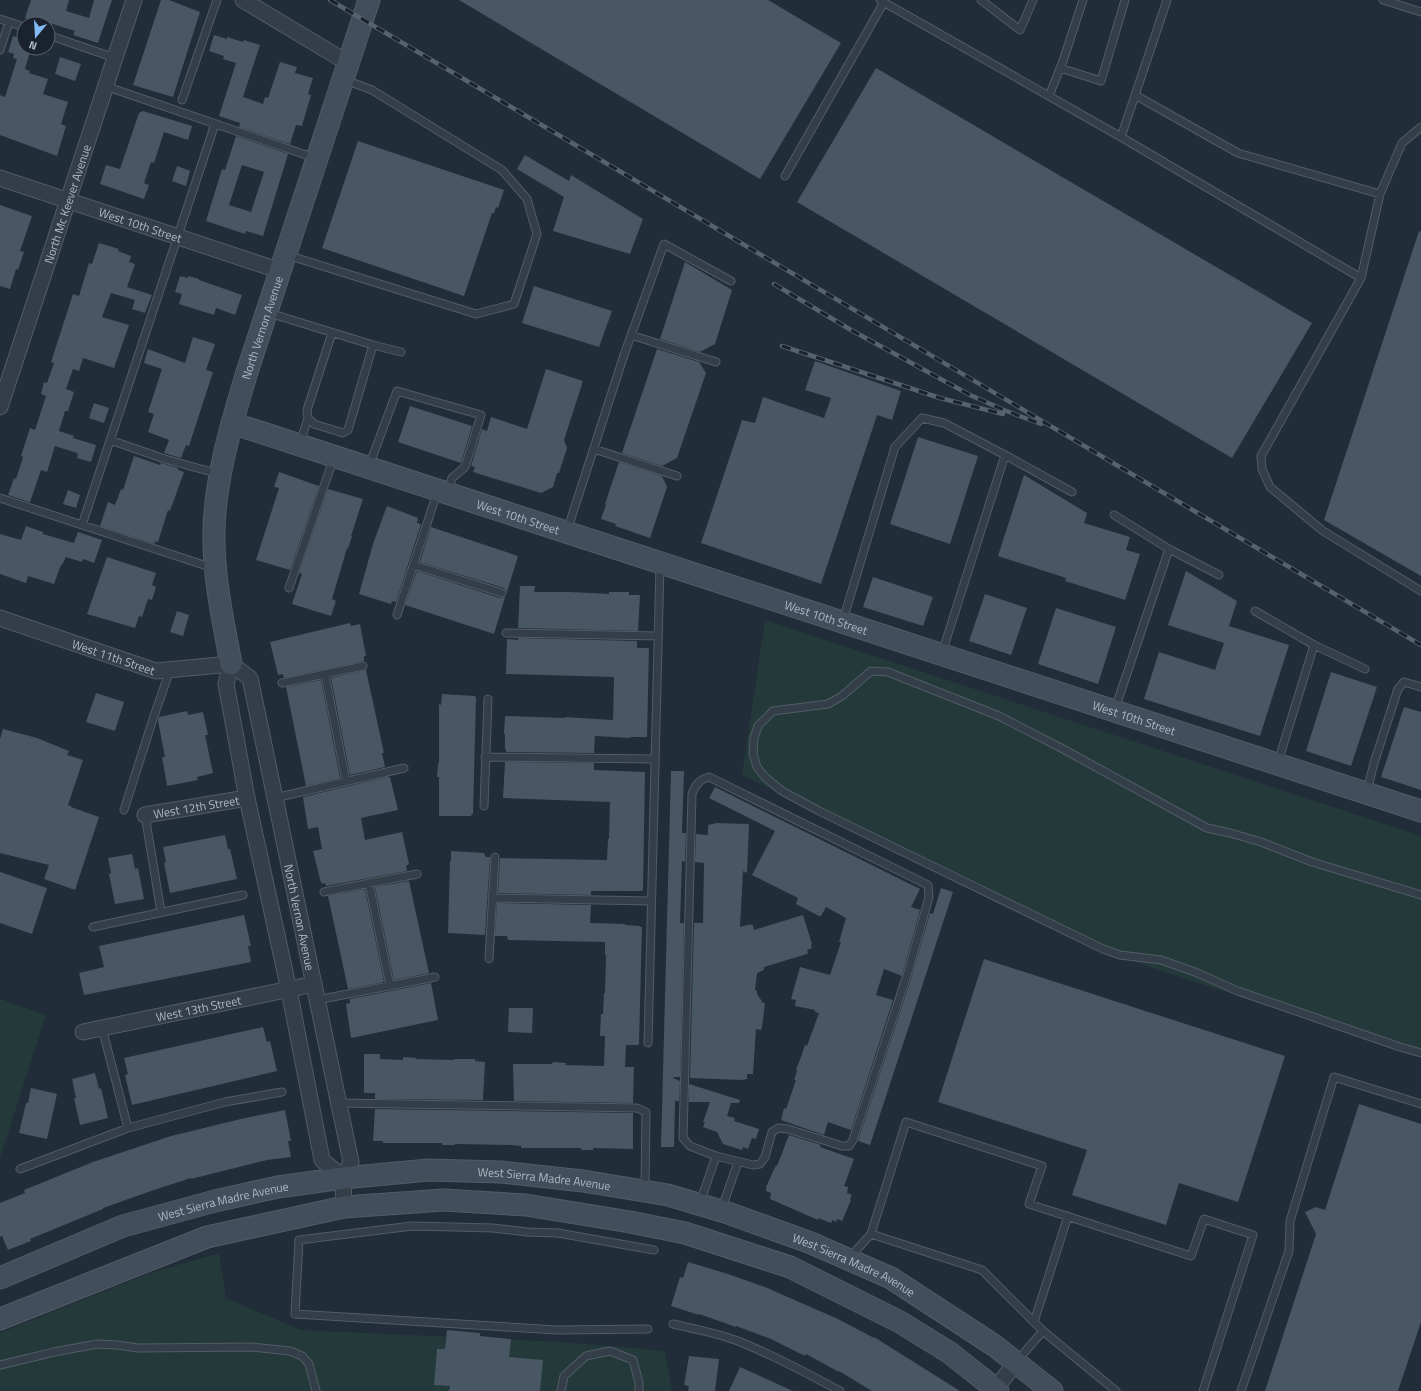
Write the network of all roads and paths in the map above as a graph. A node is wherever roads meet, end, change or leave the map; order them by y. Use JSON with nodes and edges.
{"nodes":[{"id":1,"x":134,"y":0,"type":"edge"},
{"id":2,"x":217,"y":0,"type":"edge"},
{"id":3,"x":243,"y":0,"type":"edge"},
{"id":4,"x":369,"y":0,"type":"edge"},
{"id":5,"x":981,"y":0,"type":"edge"},
{"id":6,"x":1033,"y":0,"type":"edge"},
{"id":7,"x":1082,"y":0,"type":"edge"},
{"id":8,"x":1125,"y":0,"type":"edge"},
{"id":9,"x":1167,"y":0,"type":"edge"},
{"id":10,"x":1384,"y":0,"type":"edge"},
{"id":11,"x":882,"y":1,"type":"edge"},
{"id":12,"x":1421,"y":12,"type":"edge"},
{"id":13,"x":0,"y":19,"type":"edge"},
{"id":14,"x":9,"y":22,"type":"junction"},
{"id":15,"x":16,"y":24,"type":"edge"},
{"id":16,"x":56,"y":38,"type":"edge"},
{"id":17,"x":0,"y":50,"type":"edge"},
{"id":18,"x":115,"y":58,"type":"junction"},
{"id":19,"x":1060,"y":68,"type":"junction"},
{"id":20,"x":345,"y":71,"type":"junction"},
{"id":21,"x":105,"y":86,"type":"junction"},
{"id":22,"x":1135,"y":95,"type":"junction"},
{"id":23,"x":1049,"y":96,"type":"junction"},
{"id":24,"x":182,"y":100,"type":"dead end"},
{"id":25,"x":215,"y":124,"type":"junction"},
{"id":26,"x":1421,"y":127,"type":"edge"},
{"id":27,"x":1121,"y":137,"type":"junction"},
{"id":28,"x":317,"y":159,"type":"junction"},
{"id":29,"x":785,"y":176,"type":"dead end"},
{"id":30,"x":0,"y":178,"type":"edge"},
{"id":31,"x":1380,"y":194,"type":"junction"},
{"id":32,"x":67,"y":200,"type":"junction"},
{"id":33,"x":178,"y":237,"type":"junction"},
{"id":34,"x":283,"y":263,"type":"junction"},
{"id":35,"x":1361,"y":278,"type":"junction"},
{"id":36,"x":731,"y":281,"type":"dead end"},
{"id":37,"x":267,"y":312,"type":"junction"},
{"id":38,"x":332,"y":333,"type":"junction"},
{"id":39,"x":631,"y":334,"type":"junction"},
{"id":40,"x":373,"y":345,"type":"junction"},
{"id":41,"x":401,"y":352,"type":"dead end"},
{"id":42,"x":716,"y":362,"type":"dead end"},
{"id":43,"x":0,"y":407,"type":"edge"},
{"id":44,"x":308,"y":418,"type":"junction"},
{"id":45,"x":232,"y":424,"type":"junction"},
{"id":46,"x":110,"y":440,"type":"junction"},
{"id":47,"x":299,"y":445,"type":"junction"},
{"id":48,"x":594,"y":449,"type":"junction"},
{"id":49,"x":1005,"y":455,"type":"junction"},
{"id":50,"x":334,"y":457,"type":"junction"},
{"id":51,"x":368,"y":468,"type":"junction"},
{"id":52,"x":221,"y":475,"type":"junction"},
{"id":53,"x":677,"y":476,"type":"dead end"},
{"id":54,"x":443,"y":492,"type":"junction"},
{"id":55,"x":1072,"y":492,"type":"dead end"},
{"id":56,"x":0,"y":498,"type":"edge"},
{"id":57,"x":1114,"y":515,"type":"dead end"},
{"id":58,"x":82,"y":525,"type":"junction"},
{"id":59,"x":567,"y":533,"type":"junction"},
{"id":60,"x":1169,"y":549,"type":"junction"},
{"id":61,"x":660,"y":563,"type":"junction"},
{"id":62,"x":414,"y":565,"type":"junction"},
{"id":63,"x":215,"y":569,"type":"junction"},
{"id":64,"x":1219,"y":575,"type":"dead end"},
{"id":65,"x":289,"y":588,"type":"dead end"},
{"id":66,"x":1421,"y":591,"type":"edge"},
{"id":67,"x":502,"y":593,"type":"dead end"},
{"id":68,"x":1255,"y":611,"type":"dead end"},
{"id":69,"x":397,"y":615,"type":"dead end"},
{"id":70,"x":0,"y":618,"type":"edge"},
{"id":71,"x":842,"y":623,"type":"junction"},
{"id":72,"x":506,"y":633,"type":"dead end"},
{"id":73,"x":658,"y":636,"type":"junction"},
{"id":74,"x":1314,"y":645,"type":"junction"},
{"id":75,"x":941,"y":655,"type":"junction"},
{"id":76,"x":231,"y":664,"type":"junction"},
{"id":77,"x":363,"y":666,"type":"dead end"},
{"id":78,"x":1366,"y":669,"type":"dead end"},
{"id":79,"x":170,"y":670,"type":"junction"},
{"id":80,"x":325,"y":675,"type":"junction"},
{"id":81,"x":282,"y":683,"type":"dead end"},
{"id":82,"x":1421,"y":687,"type":"edge"},
{"id":83,"x":488,"y":699,"type":"dead end"},
{"id":84,"x":1115,"y":711,"type":"junction"},
{"id":85,"x":485,"y":757,"type":"junction"},
{"id":86,"x":655,"y":759,"type":"junction"},
{"id":87,"x":1277,"y":764,"type":"junction"},
{"id":88,"x":404,"y":768,"type":"dead end"},
{"id":89,"x":346,"y":781,"type":"junction"},
{"id":90,"x":1366,"y":793,"type":"junction"},
{"id":91,"x":247,"y":798,"type":"junction"},
{"id":92,"x":275,"y":798,"type":"junction"},
{"id":93,"x":484,"y":806,"type":"dead end"},
{"id":94,"x":124,"y":810,"type":"dead end"},
{"id":95,"x":1421,"y":811,"type":"edge"},
{"id":96,"x":145,"y":815,"type":"joint"},
{"id":97,"x":495,"y":857,"type":"dead end"},
{"id":98,"x":417,"y":874,"type":"dead end"},
{"id":99,"x":369,"y":883,"type":"junction"},
{"id":100,"x":324,"y":892,"type":"dead end"},
{"id":101,"x":243,"y":895,"type":"dead end"},
{"id":102,"x":1421,"y":895,"type":"edge"},
{"id":103,"x":492,"y":898,"type":"junction"},
{"id":104,"x":651,"y":901,"type":"junction"},
{"id":105,"x":161,"y":912,"type":"junction"},
{"id":106,"x":93,"y":927,"type":"dead end"},
{"id":107,"x":489,"y":959,"type":"dead end"},
{"id":108,"x":435,"y":977,"type":"dead end"},
{"id":109,"x":314,"y":984,"type":"junction"},
{"id":110,"x":390,"y":986,"type":"junction"},
{"id":111,"x":288,"y":990,"type":"junction"},
{"id":112,"x":317,"y":1000,"type":"junction"},
{"id":113,"x":102,"y":1028,"type":"junction"},
{"id":114,"x":83,"y":1032,"type":"dead end"},
{"id":115,"x":648,"y":1043,"type":"dead end"},
{"id":116,"x":1421,"y":1053,"type":"edge"},
{"id":117,"x":282,"y":1092,"type":"dead end"},
{"id":118,"x":339,"y":1104,"type":"junction"},
{"id":119,"x":1421,"y":1104,"type":"edge"},
{"id":120,"x":128,"y":1128,"type":"junction"},
{"id":121,"x":716,"y":1156,"type":"junction"},
{"id":122,"x":738,"y":1162,"type":"junction"},
{"id":123,"x":20,"y":1169,"type":"dead end"},
{"id":124,"x":342,"y":1178,"type":"junction"},
{"id":125,"x":645,"y":1191,"type":"junction"},
{"id":126,"x":700,"y":1204,"type":"junction"},
{"id":127,"x":344,"y":1207,"type":"junction"},
{"id":128,"x":721,"y":1210,"type":"junction"},
{"id":129,"x":1068,"y":1216,"type":"junction"},
{"id":130,"x":871,"y":1234,"type":"junction"},
{"id":131,"x":654,"y":1250,"type":"dead end"},
{"id":132,"x":848,"y":1259,"type":"junction"},
{"id":133,"x":0,"y":1278,"type":"edge"},
{"id":134,"x":0,"y":1319,"type":"edge"},
{"id":135,"x":1034,"y":1322,"type":"junction"},
{"id":136,"x":673,"y":1324,"type":"dead end"},
{"id":137,"x":648,"y":1329,"type":"dead end"},
{"id":138,"x":1043,"y":1331,"type":"junction"},
{"id":139,"x":1016,"y":1362,"type":"junction"},
{"id":140,"x":0,"y":1365,"type":"edge"},
{"id":141,"x":996,"y":1390,"type":"edge"},
{"id":142,"x":316,"y":1391,"type":"edge"},
{"id":143,"x":560,"y":1391,"type":"edge"},
{"id":144,"x":639,"y":1391,"type":"edge"},
{"id":145,"x":840,"y":1391,"type":"edge"},
{"id":146,"x":1052,"y":1391,"type":"edge"},
{"id":147,"x":1116,"y":1391,"type":"edge"},
{"id":148,"x":1203,"y":1391,"type":"edge"},
{"id":149,"x":1241,"y":1391,"type":"edge"}],
"edges":[{"from":1,"to":18,"type":"street","name":"North Mc Keever Avenue"},
{"from":2,"to":24,"type":"lane"},
{"from":3,"to":20,"type":"street"},
{"from":4,"to":20,"type":"street","name":"North Vernon Avenue"},
{"from":5,"to":6,"type":"lane"},
{"from":7,"to":19,"type":"lane"},
{"from":8,"to":19,"type":"lane"},
{"from":9,"to":22,"type":"lane"},
{"from":10,"to":12,"type":"lane"},
{"from":11,"to":23,"type":"lane"},
{"from":11,"to":29,"type":"lane"},
{"from":13,"to":14,"type":"lane"},
{"from":14,"to":15,"type":"lane"},
{"from":14,"to":17,"type":"lane"},
{"from":16,"to":18,"type":"lane"},
{"from":18,"to":21,"type":"street","name":"North Mc Keever Avenue"},
{"from":19,"to":23,"type":"lane"},
{"from":20,"to":28,"type":"street","name":"North Vernon Avenue"},
{"from":20,"to":34,"type":"lane"},
{"from":21,"to":25,"type":"lane"},
{"from":21,"to":32,"type":"street","name":"North Mc Keever Avenue"},
{"from":22,"to":27,"type":"lane"},
{"from":22,"to":31,"type":"lane"},
{"from":23,"to":27,"type":"lane"},
{"from":25,"to":28,"type":"lane"},
{"from":25,"to":33,"type":"lane"},
{"from":26,"to":31,"type":"lane"},
{"from":27,"to":35,"type":"lane"},
{"from":28,"to":34,"type":"street","name":"North Vernon Avenue"},
{"from":30,"to":32,"type":"street","name":"West 10th Street"},
{"from":31,"to":35,"type":"lane"},
{"from":32,"to":33,"type":"street","name":"West 10th Street"},
{"from":32,"to":43,"type":"street","name":"North Mc Keever Avenue"},
{"from":33,"to":34,"type":"street","name":"West 10th Street"},
{"from":33,"to":46,"type":"lane"},
{"from":34,"to":37,"type":"street","name":"North Vernon Avenue"},
{"from":35,"to":66,"type":"lane"},
{"from":36,"to":39,"type":"lane"},
{"from":37,"to":38,"type":"lane"},
{"from":37,"to":45,"type":"street","name":"North Vernon Avenue"},
{"from":38,"to":40,"type":"lane"},
{"from":38,"to":44,"type":"lane"},
{"from":39,"to":42,"type":"lane"},
{"from":39,"to":48,"type":"lane"},
{"from":40,"to":41,"type":"lane"},
{"from":40,"to":44,"type":"lane"},
{"from":44,"to":47,"type":"lane"},
{"from":45,"to":47,"type":"street","name":"West 10th Street"},
{"from":45,"to":52,"type":"street","name":"North Vernon Avenue"},
{"from":46,"to":52,"type":"lane"},
{"from":46,"to":58,"type":"lane"},
{"from":47,"to":50,"type":"street","name":"West 10th Street"},
{"from":48,"to":53,"type":"lane"},
{"from":48,"to":59,"type":"lane"},
{"from":49,"to":55,"type":"lane"},
{"from":49,"to":71,"type":"lane"},
{"from":49,"to":75,"type":"lane"},
{"from":50,"to":51,"type":"street","name":"West 10th Street"},
{"from":50,"to":65,"type":"lane"},
{"from":51,"to":54,"type":"street","name":"West 10th Street"},
{"from":51,"to":54,"type":"lane"},
{"from":52,"to":63,"type":"street","name":"North Vernon Avenue"},
{"from":54,"to":59,"type":"street","name":"West 10th Street"},
{"from":54,"to":62,"type":"lane"},
{"from":56,"to":58,"type":"lane"},
{"from":57,"to":60,"type":"lane"},
{"from":58,"to":63,"type":"lane"},
{"from":59,"to":61,"type":"street","name":"West 10th Street"},
{"from":60,"to":64,"type":"lane"},
{"from":60,"to":84,"type":"lane"},
{"from":61,"to":71,"type":"street","name":"West 10th Street"},
{"from":61,"to":73,"type":"lane"},
{"from":62,"to":67,"type":"lane"},
{"from":62,"to":69,"type":"lane"},
{"from":63,"to":76,"type":"street","name":"North Vernon Avenue"},
{"from":68,"to":74,"type":"lane"},
{"from":70,"to":79,"type":"street","name":"West 11th Street"},
{"from":71,"to":75,"type":"street","name":"West 10th Street"},
{"from":72,"to":73,"type":"lane"},
{"from":73,"to":86,"type":"lane"},
{"from":74,"to":78,"type":"lane"},
{"from":74,"to":87,"type":"lane"},
{"from":75,"to":84,"type":"street","name":"West 10th Street"},
{"from":76,"to":79,"type":"street","name":"West 11th Street"},
{"from":76,"to":91,"type":"street","name":"North Vernon Avenue"},
{"from":76,"to":92,"type":"street","name":"North Vernon Avenue"},
{"from":77,"to":80,"type":"lane"},
{"from":79,"to":94,"type":"lane"},
{"from":80,"to":81,"type":"lane"},
{"from":80,"to":89,"type":"lane"},
{"from":82,"to":90,"type":"lane"},
{"from":83,"to":85,"type":"lane"},
{"from":84,"to":87,"type":"street","name":"West 10th Street"},
{"from":85,"to":86,"type":"lane"},
{"from":85,"to":93,"type":"lane"},
{"from":86,"to":104,"type":"lane"},
{"from":87,"to":90,"type":"street","name":"West 10th Street"},
{"from":88,"to":89,"type":"lane"},
{"from":89,"to":92,"type":"lane"},
{"from":90,"to":95,"type":"street","name":"West 10th Street"},
{"from":91,"to":96,"type":"street","name":"West 12th Street"},
{"from":91,"to":111,"type":"street","name":"North Vernon Avenue"},
{"from":92,"to":109,"type":"street","name":"North Vernon Avenue"},
{"from":96,"to":105,"type":"lane"},
{"from":97,"to":103,"type":"lane"},
{"from":98,"to":99,"type":"lane"},
{"from":99,"to":100,"type":"lane"},
{"from":99,"to":110,"type":"lane"},
{"from":101,"to":105,"type":"lane"},
{"from":102,"to":116,"type":"lane"},
{"from":103,"to":104,"type":"lane"},
{"from":103,"to":107,"type":"lane"},
{"from":104,"to":115,"type":"lane"},
{"from":105,"to":106,"type":"lane"},
{"from":108,"to":110,"type":"lane"},
{"from":109,"to":111,"type":"street","name":"West 13th Street"},
{"from":109,"to":112,"type":"street","name":"North Vernon Avenue"},
{"from":110,"to":112,"type":"lane"},
{"from":111,"to":113,"type":"street","name":"West 13th Street"},
{"from":111,"to":124,"type":"street","name":"North Vernon Avenue"},
{"from":112,"to":118,"type":"street","name":"North Vernon Avenue"},
{"from":113,"to":114,"type":"street","name":"West 13th Street"},
{"from":113,"to":120,"type":"lane"},
{"from":117,"to":120,"type":"lane"},
{"from":118,"to":124,"type":"street","name":"North Vernon Avenue"},
{"from":118,"to":125,"type":"lane"},
{"from":119,"to":149,"type":"lane"},
{"from":120,"to":123,"type":"lane"},
{"from":121,"to":122,"type":"lane"},
{"from":121,"to":122,"type":"lane"},
{"from":121,"to":126,"type":"lane"},
{"from":122,"to":128,"type":"lane"},
{"from":124,"to":125,"type":"street","name":"West Sierra Madre Avenue"},
{"from":124,"to":127,"type":"street"},
{"from":124,"to":133,"type":"street","name":"West Sierra Madre Avenue"},
{"from":125,"to":126,"type":"street","name":"West Sierra Madre Avenue"},
{"from":126,"to":128,"type":"street","name":"West Sierra Madre Avenue"},
{"from":127,"to":134,"type":"street"},
{"from":127,"to":141,"type":"street"},
{"from":128,"to":132,"type":"street","name":"West Sierra Madre Avenue"},
{"from":129,"to":130,"type":"lane"},
{"from":129,"to":135,"type":"lane"},
{"from":129,"to":148,"type":"lane"},
{"from":130,"to":132,"type":"lane"},
{"from":130,"to":135,"type":"lane"},
{"from":131,"to":137,"type":"lane"},
{"from":132,"to":139,"type":"street","name":"West Sierra Madre Avenue"},
{"from":135,"to":138,"type":"lane"},
{"from":136,"to":145,"type":"lane"},
{"from":138,"to":139,"type":"lane"},
{"from":138,"to":147,"type":"lane"},
{"from":139,"to":141,"type":"street"},
{"from":139,"to":146,"type":"street","name":"West Sierra Madre Avenue"},
{"from":140,"to":142,"type":"lane"},
{"from":143,"to":144,"type":"lane"}]}
